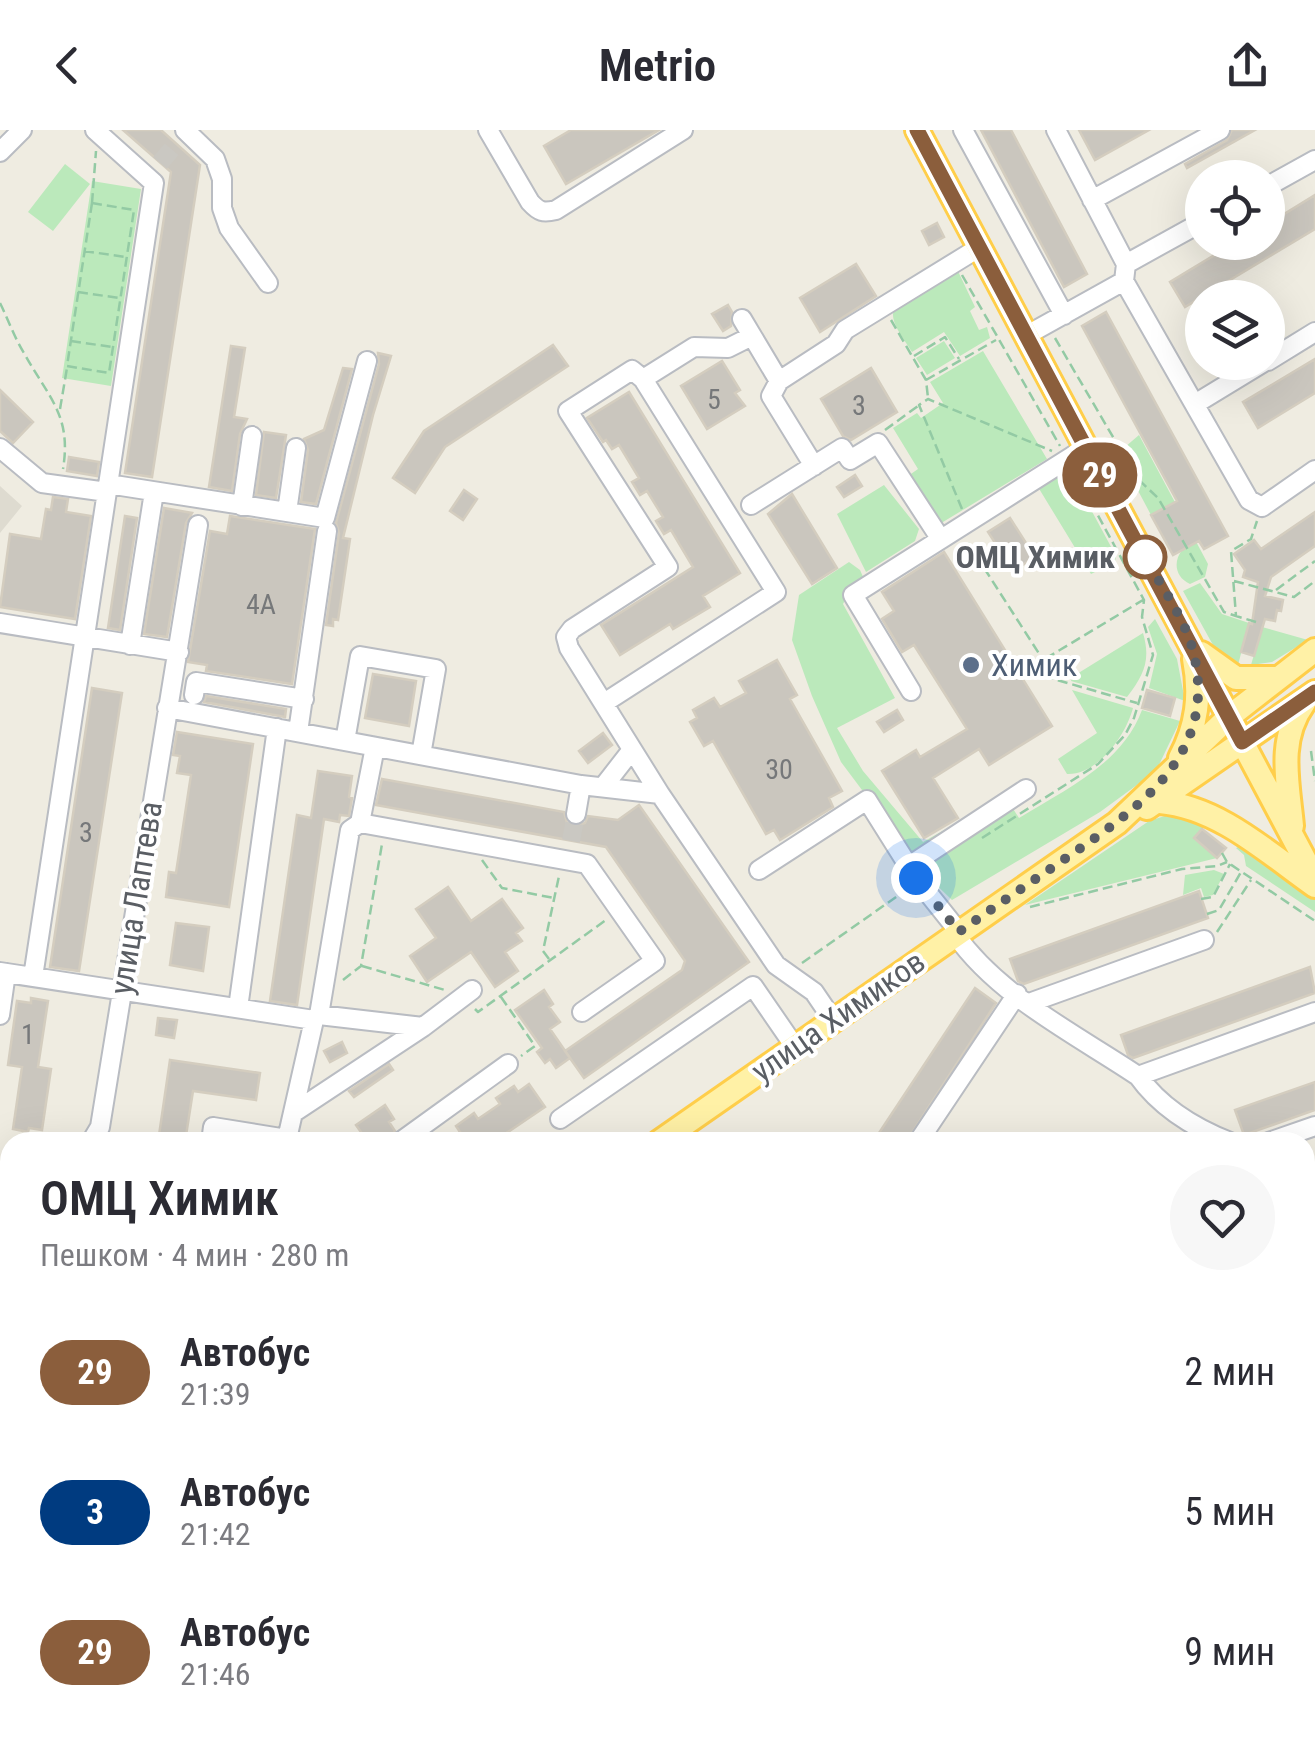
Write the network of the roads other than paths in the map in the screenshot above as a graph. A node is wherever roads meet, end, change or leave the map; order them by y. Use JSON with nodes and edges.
{"nodes":[{"id":1,"x":22,"y":130,"type":"edge"},
{"id":2,"x":488,"y":130,"type":"edge"},
{"id":3,"x":682,"y":130,"type":"edge"},
{"id":4,"x":917,"y":130,"type":"edge"},
{"id":5,"x":963,"y":130,"type":"edge"},
{"id":6,"x":1056,"y":130,"type":"edge"},
{"id":7,"x":1220,"y":130,"type":"edge"},
{"id":8,"x":98,"y":133,"type":"edge"},
{"id":9,"x":184,"y":137,"type":"edge"},
{"id":10,"x":0,"y":152,"type":"edge"},
{"id":11,"x":1315,"y":160,"type":"edge"},
{"id":12,"x":1285,"y":177,"type":"edge"},
{"id":13,"x":1092,"y":200,"type":"junction"},
{"id":14,"x":1185,"y":233,"type":"edge"},
{"id":15,"x":980,"y":247,"type":"junction"},
{"id":16,"x":1125,"y":272,"type":"junction"},
{"id":17,"x":268,"y":283,"type":"dead end"},
{"id":18,"x":1064,"y":315,"type":"junction"},
{"id":19,"x":1037,"y":330,"type":"junction"},
{"id":20,"x":1315,"y":332,"type":"edge"},
{"id":21,"x":1285,"y":350,"type":"edge"},
{"id":22,"x":367,"y":361,"type":"dead end"},
{"id":23,"x":643,"y":379,"type":"junction"},
{"id":24,"x":779,"y":380,"type":"junction"},
{"id":25,"x":1236,"y":380,"type":"edge"},
{"id":26,"x":1195,"y":404,"type":"junction"},
{"id":27,"x":252,"y":436,"type":"dead end"},
{"id":28,"x":0,"y":448,"type":"edge"},
{"id":29,"x":296,"y":448,"type":"dead end"},
{"id":30,"x":1076,"y":453,"type":"junction"},
{"id":31,"x":814,"y":466,"type":"junction"},
{"id":32,"x":1315,"y":470,"type":"edge"},
{"id":33,"x":107,"y":488,"type":"junction"},
{"id":34,"x":154,"y":492,"type":"junction"},
{"id":35,"x":750,"y":505,"type":"dead end"},
{"id":36,"x":242,"y":506,"type":"junction"},
{"id":37,"x":286,"y":512,"type":"junction"},
{"id":38,"x":198,"y":525,"type":"dead end"},
{"id":39,"x":327,"y":531,"type":"dead end"},
{"id":40,"x":940,"y":538,"type":"junction"},
{"id":41,"x":0,"y":622,"type":"edge"},
{"id":42,"x":84,"y":638,"type":"junction"},
{"id":43,"x":1191,"y":643,"type":"junction"},
{"id":44,"x":130,"y":645,"type":"junction"},
{"id":45,"x":1315,"y":650,"type":"edge"},
{"id":46,"x":179,"y":652,"type":"junction"},
{"id":47,"x":1276,"y":678,"type":"junction"},
{"id":48,"x":911,"y":691,"type":"dead end"},
{"id":49,"x":1313,"y":693,"type":"edge"},
{"id":50,"x":194,"y":695,"type":"dead end"},
{"id":51,"x":304,"y":699,"type":"junction"},
{"id":52,"x":604,"y":703,"type":"junction"},
{"id":53,"x":166,"y":708,"type":"junction"},
{"id":54,"x":1230,"y":716,"type":"junction"},
{"id":55,"x":278,"y":728,"type":"junction"},
{"id":56,"x":298,"y":732,"type":"junction"},
{"id":57,"x":344,"y":741,"type":"junction"},
{"id":58,"x":1242,"y":742,"type":"junction"},
{"id":59,"x":375,"y":747,"type":"junction"},
{"id":60,"x":631,"y":751,"type":"junction"},
{"id":61,"x":421,"y":755,"type":"junction"},
{"id":62,"x":1170,"y":774,"type":"junction"},
{"id":63,"x":581,"y":785,"type":"junction"},
{"id":64,"x":603,"y":787,"type":"junction"},
{"id":65,"x":1026,"y":789,"type":"dead end"},
{"id":66,"x":660,"y":794,"type":"junction"},
{"id":67,"x":1160,"y":802,"type":"junction"},
{"id":68,"x":576,"y":814,"type":"tunnel mouth"},
{"id":69,"x":360,"y":823,"type":"junction"},
{"id":70,"x":1117,"y":823,"type":"junction"},
{"id":71,"x":1294,"y":840,"type":"junction"},
{"id":72,"x":571,"y":841,"type":"tunnel mouth"},
{"id":73,"x":565,"y":860,"type":"junction"},
{"id":74,"x":759,"y":870,"type":"dead end"},
{"id":75,"x":912,"y":872,"type":"junction"},
{"id":76,"x":1315,"y":882,"type":"edge"},
{"id":77,"x":957,"y":933,"type":"junction"},
{"id":78,"x":1204,"y":940,"type":"road end"},
{"id":79,"x":3,"y":972,"type":"edge"},
{"id":80,"x":33,"y":977,"type":"junction"},
{"id":81,"x":122,"y":990,"type":"junction"},
{"id":82,"x":464,"y":996,"type":"road end"},
{"id":83,"x":1023,"y":998,"type":"junction"},
{"id":84,"x":238,"y":1008,"type":"junction"},
{"id":85,"x":318,"y":1011,"type":"junction"},
{"id":86,"x":582,"y":1012,"type":"dead end"},
{"id":87,"x":1315,"y":1012,"type":"edge"},
{"id":88,"x":0,"y":1015,"type":"edge"},
{"id":89,"x":834,"y":1020,"type":"junction"},
{"id":90,"x":423,"y":1027,"type":"junction"},
{"id":91,"x":795,"y":1046,"type":"junction"},
{"id":92,"x":508,"y":1064,"type":"road end"},
{"id":93,"x":1138,"y":1076,"type":"junction"},
{"id":94,"x":293,"y":1113,"type":"junction"},
{"id":95,"x":560,"y":1119,"type":"dead end"},
{"id":96,"x":97,"y":1132,"type":"edge"},
{"id":97,"x":212,"y":1132,"type":"edge"},
{"id":98,"x":236,"y":1132,"type":"edge"},
{"id":99,"x":290,"y":1132,"type":"edge"},
{"id":100,"x":414,"y":1132,"type":"edge"},
{"id":101,"x":681,"y":1132,"type":"edge"},
{"id":102,"x":925,"y":1132,"type":"edge"},
{"id":103,"x":1208,"y":1132,"type":"edge"}],
"edges":[{"from":1,"to":10,"type":"street"},
{"from":2,"to":3,"type":"street"},
{"from":4,"to":15,"type":"main road"},
{"from":5,"to":18,"type":"street"},
{"from":6,"to":13,"type":"street"},
{"from":7,"to":13,"type":"street"},
{"from":8,"to":33,"type":"street"},
{"from":9,"to":17,"type":"street"},
{"from":11,"to":12,"type":"street"},
{"from":13,"to":16,"type":"street"},
{"from":14,"to":16,"type":"street"},
{"from":15,"to":19,"type":"main road"},
{"from":15,"to":24,"type":"street"},
{"from":16,"to":18,"type":"street"},
{"from":16,"to":26,"type":"street"},
{"from":18,"to":19,"type":"street"},
{"from":19,"to":30,"type":"main road"},
{"from":20,"to":21,"type":"street"},
{"from":22,"to":37,"type":"street"},
{"from":23,"to":24,"type":"street"},
{"from":23,"to":52,"type":"street"},
{"from":23,"to":52,"type":"street"},
{"from":24,"to":31,"type":"street"},
{"from":25,"to":26,"type":"street"},
{"from":26,"to":32,"type":"street"},
{"from":27,"to":36,"type":"street"},
{"from":28,"to":33,"type":"street"},
{"from":29,"to":37,"type":"street"},
{"from":30,"to":40,"type":"street"},
{"from":30,"to":43,"type":"main road"},
{"from":31,"to":35,"type":"street"},
{"from":31,"to":40,"type":"street"},
{"from":33,"to":34,"type":"street"},
{"from":33,"to":42,"type":"street"},
{"from":34,"to":36,"type":"street"},
{"from":34,"to":44,"type":"street"},
{"from":36,"to":37,"type":"street"},
{"from":38,"to":46,"type":"street","name":"улица Лаптева"},
{"from":39,"to":51,"type":"street"},
{"from":40,"to":48,"type":"street"},
{"from":41,"to":42,"type":"street"},
{"from":42,"to":44,"type":"street"},
{"from":42,"to":80,"type":"street"},
{"from":43,"to":47,"type":"main road"},
{"from":43,"to":54,"type":"main road"},
{"from":43,"to":62,"type":"main road"},
{"from":44,"to":46,"type":"street"},
{"from":45,"to":47,"type":"main road","name":"улица Химиков"},
{"from":46,"to":53,"type":"street","name":"улица Лаптева"},
{"from":47,"to":54,"type":"main road","name":"улица Химиков"},
{"from":49,"to":58,"type":"main road","name":"улица Химиков"},
{"from":49,"to":71,"type":"main road"},
{"from":50,"to":51,"type":"street"},
{"from":51,"to":56,"type":"street"},
{"from":52,"to":60,"type":"street"},
{"from":53,"to":55,"type":"street"},
{"from":53,"to":81,"type":"street","name":"улица Лаптева"},
{"from":54,"to":58,"type":"main road"},
{"from":54,"to":62,"type":"main road","name":"улица Химиков"},
{"from":55,"to":56,"type":"street"},
{"from":55,"to":84,"type":"street"},
{"from":56,"to":57,"type":"street"},
{"from":57,"to":59,"type":"street"},
{"from":57,"to":61,"type":"street"},
{"from":58,"to":67,"type":"main road","name":"улица Химиков"},
{"from":58,"to":71,"type":"main road"},
{"from":59,"to":61,"type":"street"},
{"from":59,"to":69,"type":"street"},
{"from":60,"to":64,"type":"street"},
{"from":60,"to":66,"type":"street"},
{"from":61,"to":63,"type":"street"},
{"from":62,"to":70,"type":"main road","name":"улица Химиков"},
{"from":63,"to":64,"type":"street"},
{"from":63,"to":68,"type":"street"},
{"from":64,"to":66,"type":"street"},
{"from":65,"to":75,"type":"street"},
{"from":66,"to":89,"type":"street"},
{"from":67,"to":70,"type":"main road","name":"улица Химиков"},
{"from":67,"to":76,"type":"main road"},
{"from":69,"to":73,"type":"street"},
{"from":69,"to":85,"type":"street"},
{"from":70,"to":77,"type":"main road","name":"улица Химиков"},
{"from":71,"to":76,"type":"main road"},
{"from":72,"to":73,"type":"street"},
{"from":73,"to":86,"type":"street"},
{"from":74,"to":75,"type":"street"},
{"from":75,"to":77,"type":"street"},
{"from":77,"to":83,"type":"street"},
{"from":77,"to":89,"type":"main road","name":"улица Химиков"},
{"from":78,"to":83,"type":"street"},
{"from":79,"to":80,"type":"street"},
{"from":79,"to":88,"type":"street"},
{"from":80,"to":81,"type":"street"},
{"from":81,"to":84,"type":"street"},
{"from":81,"to":96,"type":"street","name":"улица Лаптева"},
{"from":82,"to":90,"type":"street"},
{"from":83,"to":93,"type":"street"},
{"from":83,"to":102,"type":"street"},
{"from":84,"to":85,"type":"street"},
{"from":85,"to":90,"type":"street"},
{"from":85,"to":94,"type":"street"},
{"from":87,"to":93,"type":"street"},
{"from":89,"to":91,"type":"main road","name":"улица Химиков"},
{"from":90,"to":94,"type":"street"},
{"from":91,"to":95,"type":"street"},
{"from":91,"to":101,"type":"main road","name":"улица Химиков"},
{"from":92,"to":100,"type":"street"},
{"from":93,"to":103,"type":"street"},
{"from":94,"to":99,"type":"street"},
{"from":97,"to":98,"type":"street"}]}
